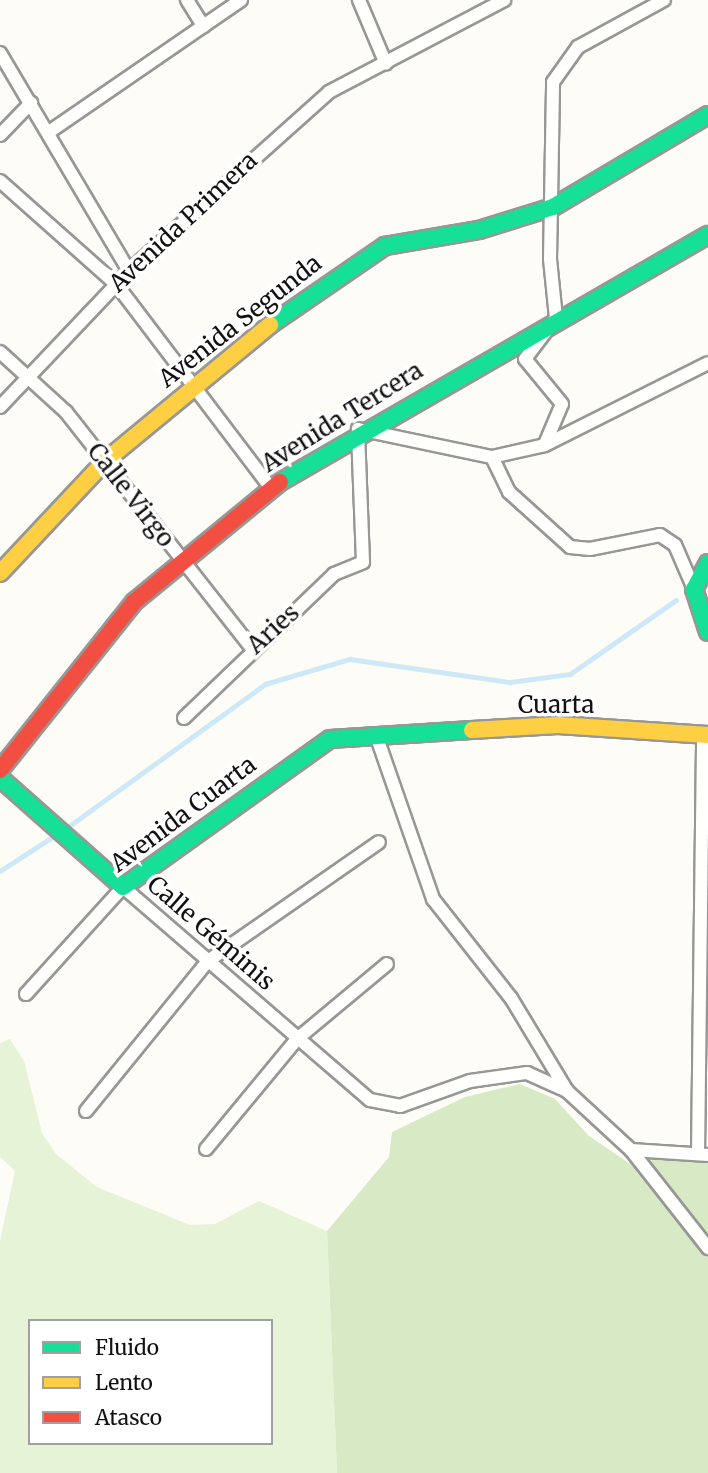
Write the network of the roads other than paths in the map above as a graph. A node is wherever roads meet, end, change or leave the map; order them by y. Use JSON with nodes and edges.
{"nodes":[{"id":1,"x":187,"y":0,"type":"edge"},
{"id":2,"x":241,"y":0,"type":"edge"},
{"id":3,"x":359,"y":0,"type":"edge"},
{"id":4,"x":503,"y":0,"type":"edge"},
{"id":5,"x":664,"y":0,"type":"edge"},
{"id":6,"x":203,"y":26,"type":"junction"},
{"id":7,"x":0,"y":53,"type":"edge"},
{"id":8,"x":386,"y":64,"type":"junction"},
{"id":9,"x":31,"y":103,"type":"junction"},
{"id":10,"x":708,"y":115,"type":"edge"},
{"id":11,"x":49,"y":132,"type":"junction"},
{"id":12,"x":0,"y":135,"type":"edge"},
{"id":13,"x":0,"y":181,"type":"edge"},
{"id":14,"x":553,"y":207,"type":"junction"},
{"id":15,"x":708,"y":235,"type":"edge"},
{"id":16,"x":130,"y":271,"type":"junction"},
{"id":17,"x":116,"y":284,"type":"junction"},
{"id":18,"x":556,"y":318,"type":"junction"},
{"id":19,"x":0,"y":352,"type":"edge"},
{"id":20,"x":708,"y":363,"type":"edge"},
{"id":21,"x":29,"y":374,"type":"junction"},
{"id":22,"x":190,"y":387,"type":"junction"},
{"id":23,"x":0,"y":407,"type":"edge"},
{"id":24,"x":358,"y":429,"type":"junction"},
{"id":25,"x":545,"y":445,"type":"junction"},
{"id":26,"x":492,"y":457,"type":"junction"},
{"id":27,"x":105,"y":461,"type":"junction"},
{"id":28,"x":271,"y":488,"type":"junction"},
{"id":29,"x":181,"y":561,"type":"junction"},
{"id":30,"x":708,"y":562,"type":"edge"},
{"id":31,"x":0,"y":573,"type":"edge"},
{"id":32,"x":695,"y":589,"type":"junction"},
{"id":33,"x":708,"y":632,"type":"edge"},
{"id":34,"x":252,"y":648,"type":"junction"},
{"id":35,"x":184,"y":718,"type":"dead end"},
{"id":36,"x":404,"y":732,"type":"joint"},
{"id":37,"x":706,"y":734,"type":"edge"},
{"id":38,"x":376,"y":735,"type":"junction"},
{"id":39,"x":0,"y":770,"type":"edge"},
{"id":40,"x":0,"y":778,"type":"edge"},
{"id":41,"x":379,"y":842,"type":"dead end"},
{"id":42,"x":123,"y":887,"type":"junction"},
{"id":43,"x":208,"y":961,"type":"junction"},
{"id":44,"x":387,"y":964,"type":"dead end"},
{"id":45,"x":26,"y":994,"type":"dead end"},
{"id":46,"x":297,"y":1039,"type":"junction"},
{"id":47,"x":567,"y":1091,"type":"junction"},
{"id":48,"x":86,"y":1111,"type":"dead end"},
{"id":49,"x":206,"y":1149,"type":"dead end"},
{"id":50,"x":631,"y":1150,"type":"junction"},
{"id":51,"x":703,"y":1154,"type":"edge"},
{"id":52,"x":708,"y":1248,"type":"edge"}],
"edges":[{"from":1,"to":6,"type":"street"},
{"from":2,"to":6,"type":"street"},
{"from":3,"to":8,"type":"street"},
{"from":4,"to":8,"type":"street","name":"Avenida Primera"},
{"from":5,"to":14,"type":"street"},
{"from":6,"to":11,"type":"street"},
{"from":7,"to":9,"type":"street"},
{"from":8,"to":16,"type":"street","name":"Avenida Primera"},
{"from":9,"to":11,"type":"street"},
{"from":9,"to":12,"type":"street"},
{"from":10,"to":14,"type":"street","name":"Avenida Segunda"},
{"from":11,"to":16,"type":"street"},
{"from":13,"to":17,"type":"street"},
{"from":14,"to":18,"type":"street"},
{"from":14,"to":22,"type":"street","name":"Avenida Segunda"},
{"from":15,"to":18,"type":"street","name":"Avenida Tercera"},
{"from":16,"to":17,"type":"street","name":"Avenida Primera"},
{"from":17,"to":21,"type":"street","name":"Avenida Primera"},
{"from":17,"to":22,"type":"street"},
{"from":18,"to":24,"type":"street","name":"Avenida Tercera"},
{"from":18,"to":25,"type":"street"},
{"from":19,"to":21,"type":"street","name":"Calle Virgo"},
{"from":20,"to":25,"type":"street"},
{"from":21,"to":23,"type":"street","name":"Avenida Primera"},
{"from":21,"to":27,"type":"street","name":"Calle Virgo"},
{"from":22,"to":27,"type":"street","name":"Avenida Segunda"},
{"from":22,"to":28,"type":"street"},
{"from":24,"to":26,"type":"street"},
{"from":24,"to":28,"type":"street","name":"Avenida Tercera"},
{"from":24,"to":34,"type":"street","name":"Aries"},
{"from":25,"to":26,"type":"street"},
{"from":26,"to":32,"type":"street"},
{"from":27,"to":29,"type":"street","name":"Calle Virgo"},
{"from":27,"to":31,"type":"street","name":"Avenida Segunda"},
{"from":28,"to":29,"type":"street","name":"Avenida Tercera"},
{"from":29,"to":34,"type":"street","name":"Calle Virgo"},
{"from":29,"to":39,"type":"street","name":"Avenida Tercera"},
{"from":30,"to":32,"type":"street"},
{"from":32,"to":33,"type":"street"},
{"from":34,"to":35,"type":"street","name":"Aries"},
{"from":36,"to":37,"type":"street","name":"Cuarta"},
{"from":36,"to":38,"type":"street","name":"Avenida Cuarta"},
{"from":37,"to":51,"type":"street"},
{"from":38,"to":42,"type":"street","name":"Avenida Cuarta"},
{"from":38,"to":47,"type":"street"},
{"from":40,"to":42,"type":"street","name":"Calle Géminis"},
{"from":41,"to":43,"type":"street"},
{"from":42,"to":43,"type":"street","name":"Calle Géminis"},
{"from":42,"to":45,"type":"street","name":"Avenida Cuarta"},
{"from":43,"to":46,"type":"street","name":"Calle Géminis"},
{"from":43,"to":48,"type":"street"},
{"from":44,"to":46,"type":"street"},
{"from":46,"to":47,"type":"street","name":"Calle Géminis"},
{"from":46,"to":49,"type":"street"},
{"from":47,"to":50,"type":"street"},
{"from":50,"to":51,"type":"street"},
{"from":50,"to":52,"type":"street"}]}
